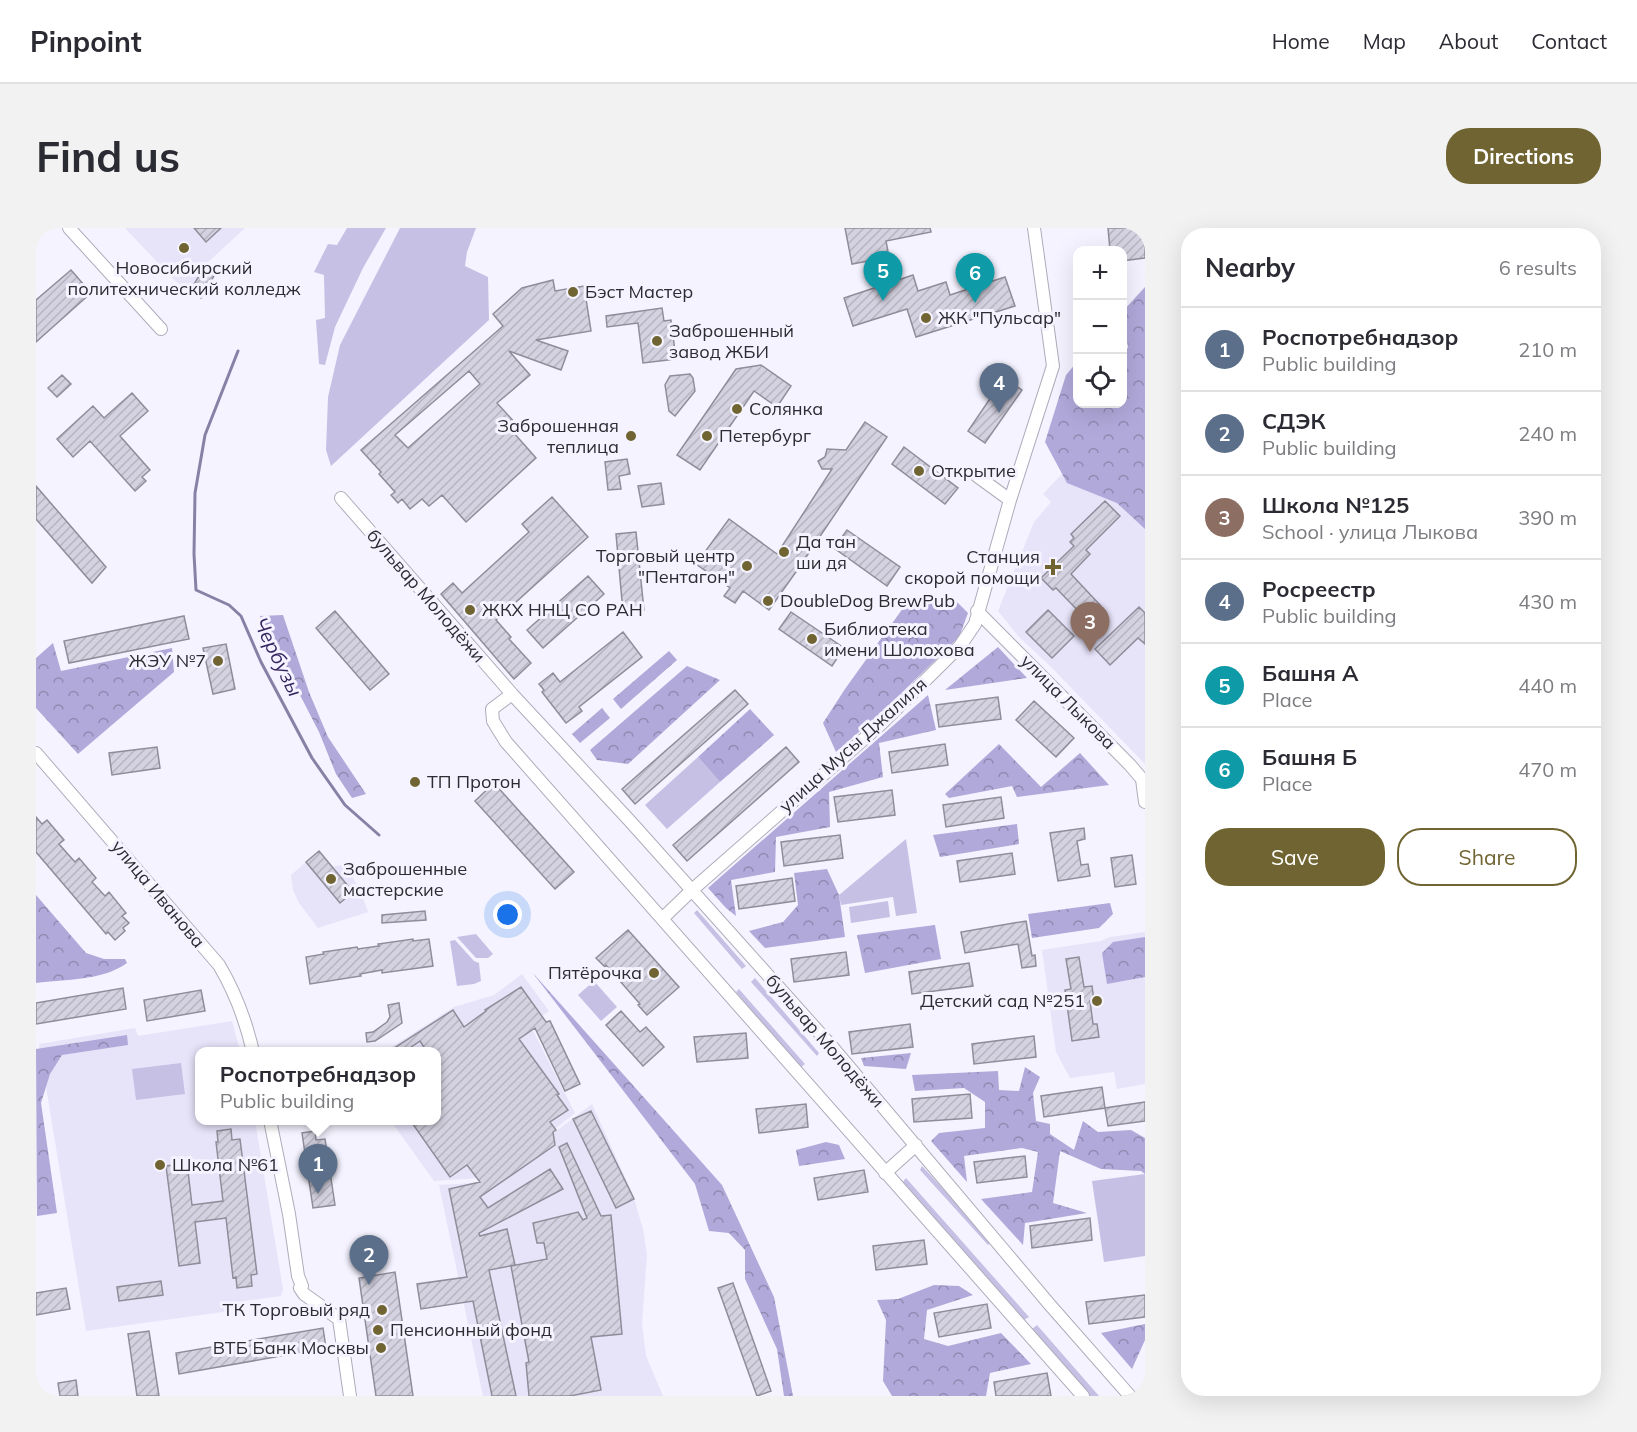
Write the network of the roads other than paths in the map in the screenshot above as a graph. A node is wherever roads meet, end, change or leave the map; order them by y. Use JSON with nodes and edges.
{"nodes":[{"id":1,"x":69,"y":228,"type":"edge"},
{"id":2,"x":1034,"y":228,"type":"edge"},
{"id":3,"x":161,"y":329,"type":"dead end"},
{"id":4,"x":977,"y":476,"type":"dead end"},
{"id":5,"x":341,"y":498,"type":"dead end"},
{"id":6,"x":1010,"y":500,"type":"junction"},
{"id":7,"x":978,"y":611,"type":"junction"},
{"id":8,"x":512,"y":694,"type":"junction"},
{"id":9,"x":36,"y":753,"type":"edge"},
{"id":10,"x":1145,"y":802,"type":"edge"},
{"id":11,"x":692,"y":890,"type":"junction"},
{"id":12,"x":663,"y":918,"type":"junction"},
{"id":13,"x":252,"y":1047,"type":"edge"},
{"id":14,"x":271,"y":1125,"type":"edge"},
{"id":15,"x":916,"y":1145,"type":"junction"},
{"id":16,"x":885,"y":1173,"type":"junction"},
{"id":17,"x":350,"y":1396,"type":"edge"},
{"id":18,"x":1083,"y":1396,"type":"edge"},
{"id":19,"x":1130,"y":1396,"type":"edge"}],
"edges":[{"from":1,"to":3,"type":"street"},
{"from":2,"to":6,"type":"street","name":"улица Мусы Джалиля"},
{"from":4,"to":6,"type":"street"},
{"from":5,"to":8,"type":"street","name":"бульвар Молодёжи"},
{"from":6,"to":7,"type":"street","name":"улица Мусы Джалиля"},
{"from":7,"to":10,"type":"street","name":"улица Лыкова"},
{"from":7,"to":11,"type":"street","name":"улица Мусы Джалиля"},
{"from":8,"to":11,"type":"street","name":"бульвар Молодёжи"},
{"from":8,"to":12,"type":"street"},
{"from":9,"to":13,"type":"street","name":"улица Иванова"},
{"from":11,"to":12,"type":"street","name":"улица Мусы Джалиля"},
{"from":11,"to":15,"type":"street","name":"бульвар Молодёжи"},
{"from":12,"to":16,"type":"street"},
{"from":14,"to":17,"type":"street"},
{"from":15,"to":16,"type":"street"},
{"from":15,"to":19,"type":"street","name":"бульвар Молодёжи"},
{"from":16,"to":18,"type":"street"}]}
